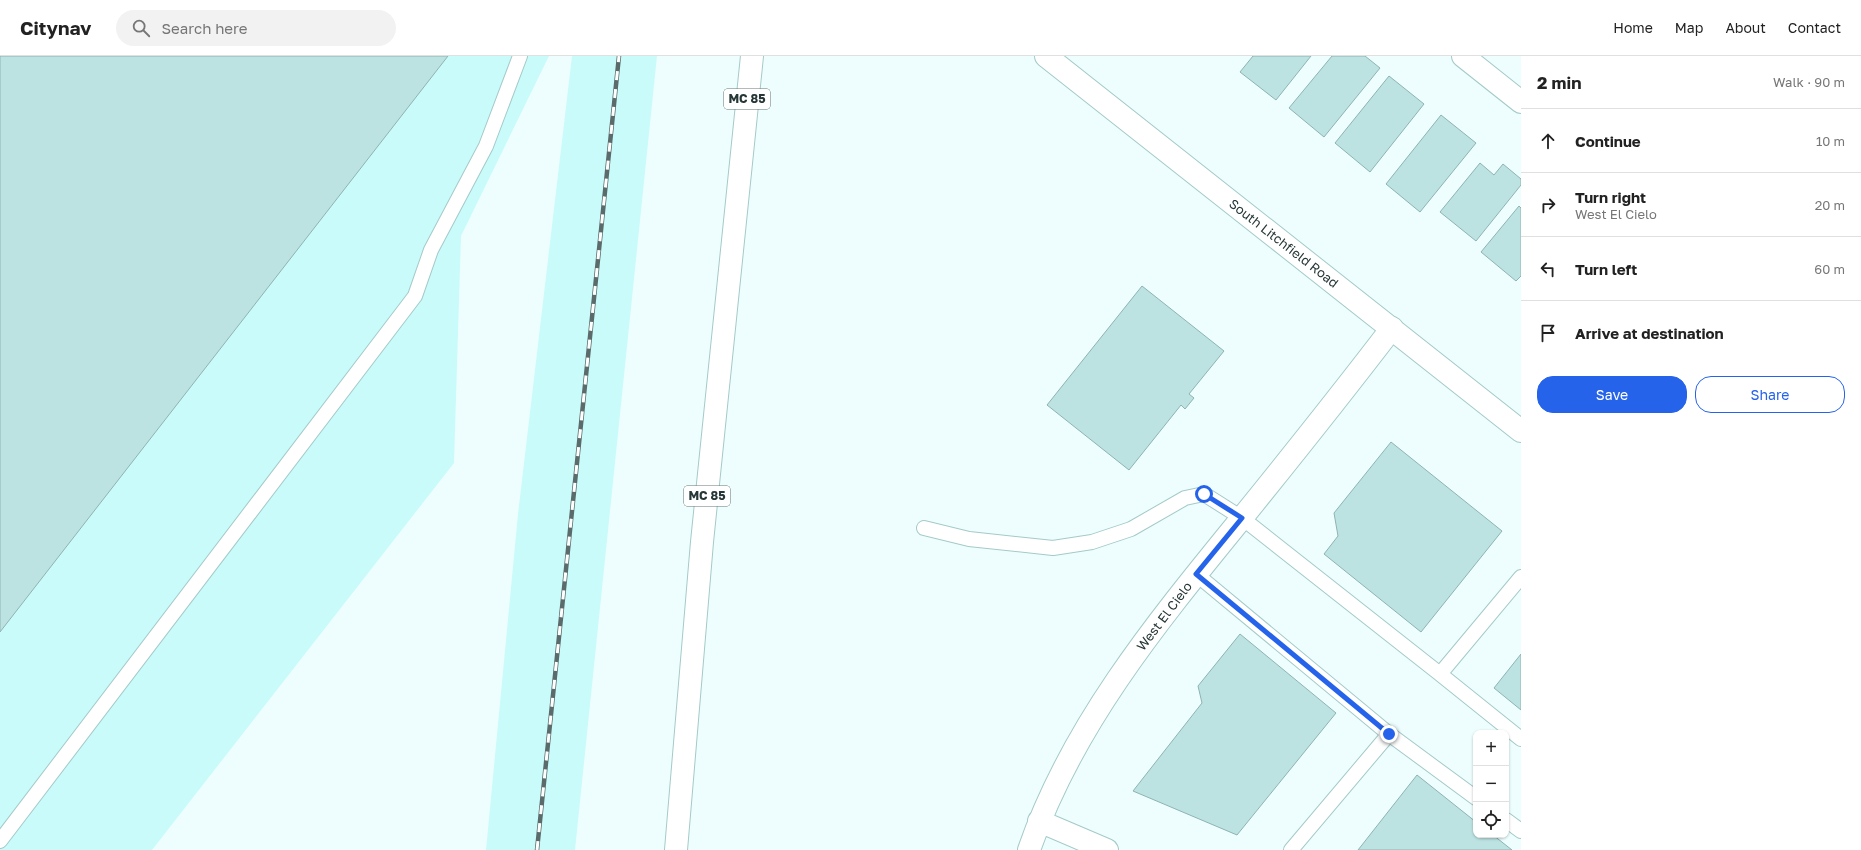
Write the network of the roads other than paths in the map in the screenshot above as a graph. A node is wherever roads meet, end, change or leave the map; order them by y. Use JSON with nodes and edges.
{"nodes":[{"id":1,"x":520,"y":56,"type":"edge"},
{"id":2,"x":752,"y":56,"type":"edge"},
{"id":3,"x":1046,"y":56,"type":"edge"},
{"id":4,"x":1463,"y":56,"type":"edge"},
{"id":5,"x":1521,"y":102,"type":"edge"},
{"id":6,"x":1392,"y":328,"type":"junction"},
{"id":7,"x":1521,"y":431,"type":"edge"},
{"id":8,"x":1242,"y":518,"type":"junction"},
{"id":9,"x":924,"y":528,"type":"dead end"},
{"id":10,"x":1196,"y":574,"type":"junction"},
{"id":11,"x":1521,"y":578,"type":"edge"},
{"id":12,"x":1440,"y":674,"type":"junction"},
{"id":13,"x":1389,"y":734,"type":"junction"},
{"id":14,"x":1521,"y":739,"type":"edge"},
{"id":15,"x":1473,"y":796,"type":"edge"},
{"id":16,"x":1039,"y":821,"type":"junction"},
{"id":17,"x":1509,"y":822,"type":"edge"},
{"id":18,"x":1521,"y":831,"type":"edge"},
{"id":19,"x":0,"y":841,"type":"edge"},
{"id":20,"x":676,"y":850,"type":"edge"},
{"id":21,"x":1028,"y":850,"type":"edge"},
{"id":22,"x":1107,"y":850,"type":"edge"},
{"id":23,"x":1290,"y":850,"type":"edge"}],
"edges":[{"from":1,"to":19,"type":"lane"},
{"from":2,"to":20,"type":"main road","number":"MC 85"},
{"from":3,"to":6,"type":"main road","name":"South Litchfield Road"},
{"from":4,"to":5,"type":"main road"},
{"from":6,"to":7,"type":"main road","name":"South Litchfield Road"},
{"from":6,"to":8,"type":"main road","name":"West El Cielo"},
{"from":8,"to":9,"type":"lane"},
{"from":8,"to":10,"type":"main road","name":"West El Cielo"},
{"from":8,"to":12,"type":"lane"},
{"from":10,"to":13,"type":"lane"},
{"from":10,"to":16,"type":"main road","name":"West El Cielo"},
{"from":11,"to":12,"type":"lane"},
{"from":12,"to":14,"type":"lane"},
{"from":13,"to":15,"type":"lane"},
{"from":13,"to":23,"type":"lane"},
{"from":16,"to":21,"type":"main road","name":"West El Cielo"},
{"from":16,"to":22,"type":"main road"},
{"from":17,"to":18,"type":"lane"}]}
